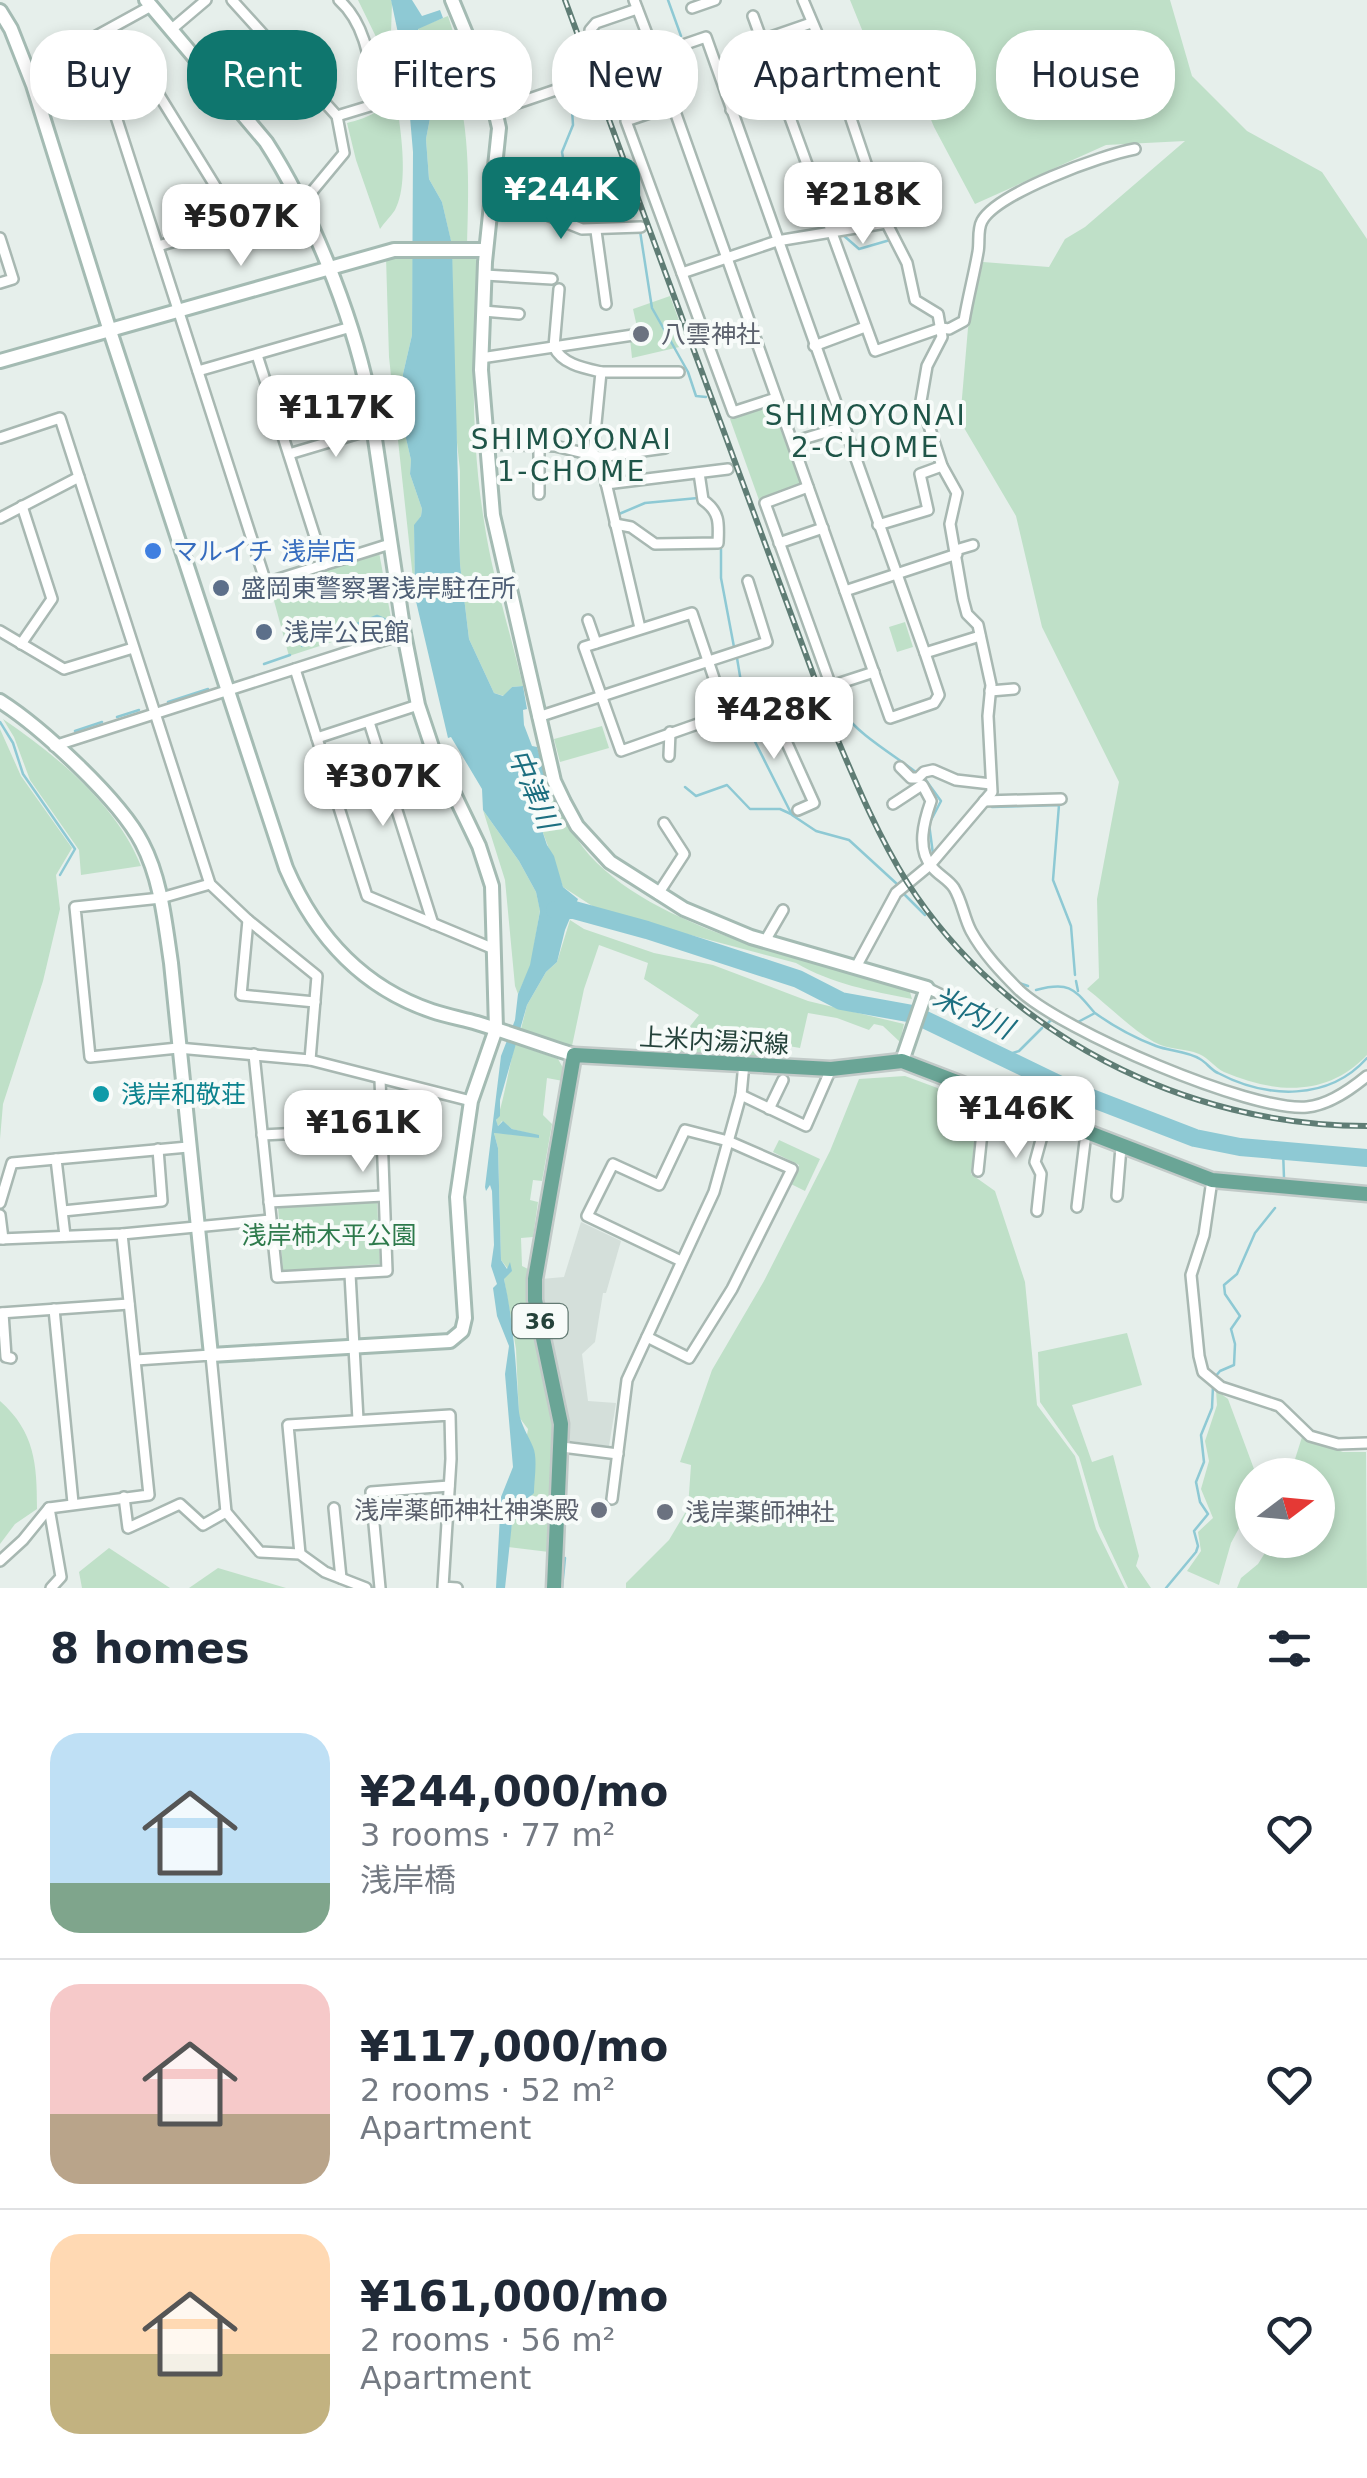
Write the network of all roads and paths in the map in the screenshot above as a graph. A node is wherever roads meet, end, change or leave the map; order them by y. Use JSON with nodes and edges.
{"nodes":[{"id":1,"x":206,"y":0,"type":"edge"},
{"id":2,"x":232,"y":0,"type":"edge"},
{"id":3,"x":339,"y":0,"type":"edge"},
{"id":4,"x":452,"y":0,"type":"edge"},
{"id":5,"x":715,"y":0,"type":"edge"},
{"id":6,"x":803,"y":0,"type":"edge"},
{"id":7,"x":148,"y":3,"type":"edge"},
{"id":8,"x":636,"y":4,"type":"edge"},
{"id":9,"x":692,"y":8,"type":"dead end"},
{"id":10,"x":0,"y":11,"type":"edge"},
{"id":11,"x":754,"y":16,"type":"dead end"},
{"id":12,"x":811,"y":23,"type":"junction"},
{"id":13,"x":172,"y":28,"type":"junction"},
{"id":14,"x":105,"y":30,"type":"edge"},
{"id":15,"x":259,"y":30,"type":"edge"},
{"id":16,"x":464,"y":30,"type":"edge"},
{"id":17,"x":590,"y":30,"type":"dead end"},
{"id":18,"x":646,"y":30,"type":"edge"},
{"id":19,"x":759,"y":30,"type":"edge"},
{"id":20,"x":791,"y":30,"type":"edge"},
{"id":21,"x":698,"y":40,"type":"edge"},
{"id":22,"x":718,"y":72,"type":"edge"},
{"id":23,"x":167,"y":108,"type":"edge"},
{"id":24,"x":337,"y":116,"type":"joint"},
{"id":25,"x":118,"y":120,"type":"edge"},
{"id":26,"x":498,"y":120,"type":"edge"},
{"id":27,"x":629,"y":120,"type":"edge"},
{"id":28,"x":678,"y":120,"type":"edge"},
{"id":29,"x":734,"y":120,"type":"edge"},
{"id":30,"x":791,"y":120,"type":"edge"},
{"id":31,"x":1134,"y":149,"type":"dead end"},
{"id":32,"x":494,"y":194,"type":"junction"},
{"id":33,"x":300,"y":206,"type":"junction"},
{"id":34,"x":238,"y":223,"type":"junction"},
{"id":35,"x":886,"y":223,"type":"junction"},
{"id":36,"x":641,"y":227,"type":"dead end"},
{"id":37,"x":596,"y":231,"type":"junction"},
{"id":38,"x":832,"y":234,"type":"junction"},
{"id":39,"x":0,"y":238,"type":"edge"},
{"id":40,"x":777,"y":242,"type":"junction"},
{"id":41,"x":158,"y":246,"type":"junction"},
{"id":42,"x":482,"y":250,"type":"junction"},
{"id":43,"x":727,"y":259,"type":"junction"},
{"id":44,"x":329,"y":266,"type":"junction"},
{"id":45,"x":682,"y":274,"type":"junction"},
{"id":46,"x":484,"y":275,"type":"junction"},
{"id":47,"x":552,"y":279,"type":"dead end"},
{"id":48,"x":0,"y":283,"type":"edge"},
{"id":49,"x":559,"y":289,"type":"dead end"},
{"id":50,"x":606,"y":304,"type":"dead end"},
{"id":51,"x":178,"y":308,"type":"junction"},
{"id":52,"x":483,"y":311,"type":"junction"},
{"id":53,"x":519,"y":314,"type":"dead end"},
{"id":54,"x":351,"y":327,"type":"junction"},
{"id":55,"x":866,"y":327,"type":"junction"},
{"id":56,"x":109,"y":328,"type":"junction"},
{"id":57,"x":941,"y":328,"type":"junction"},
{"id":58,"x":633,"y":335,"type":"dead end"},
{"id":59,"x":814,"y":346,"type":"junction"},
{"id":60,"x":554,"y":347,"type":"junction"},
{"id":61,"x":258,"y":355,"type":"junction"},
{"id":62,"x":481,"y":358,"type":"junction"},
{"id":63,"x":0,"y":360,"type":"edge"},
{"id":64,"x":198,"y":372,"type":"junction"},
{"id":65,"x":601,"y":372,"type":"junction"},
{"id":66,"x":679,"y":372,"type":"dead end"},
{"id":67,"x":776,"y":398,"type":"junction"},
{"id":68,"x":844,"y":427,"type":"junction"},
{"id":69,"x":373,"y":430,"type":"junction"},
{"id":70,"x":0,"y":438,"type":"edge"},
{"id":71,"x":792,"y":442,"type":"junction"},
{"id":72,"x":485,"y":444,"type":"junction"},
{"id":73,"x":538,"y":445,"type":"junction"},
{"id":74,"x":664,"y":448,"type":"dead end"},
{"id":75,"x":289,"y":454,"type":"junction"},
{"id":76,"x":596,"y":456,"type":"junction"},
{"id":77,"x":942,"y":466,"type":"junction"},
{"id":78,"x":728,"y":469,"type":"dead end"},
{"id":79,"x":700,"y":473,"type":"junction"},
{"id":80,"x":79,"y":476,"type":"junction"},
{"id":81,"x":606,"y":484,"type":"junction"},
{"id":82,"x":808,"y":487,"type":"junction"},
{"id":83,"x":539,"y":494,"type":"dead end"},
{"id":84,"x":22,"y":506,"type":"junction"},
{"id":85,"x":0,"y":518,"type":"edge"},
{"id":86,"x":615,"y":524,"type":"junction"},
{"id":87,"x":878,"y":525,"type":"junction"},
{"id":88,"x":823,"y":528,"type":"junction"},
{"id":89,"x":779,"y":543,"type":"junction"},
{"id":90,"x":390,"y":544,"type":"junction"},
{"id":91,"x":972,"y":545,"type":"dead end"},
{"id":92,"x":957,"y":552,"type":"junction"},
{"id":93,"x":324,"y":565,"type":"junction"},
{"id":94,"x":896,"y":576,"type":"junction"},
{"id":95,"x":748,"y":580,"type":"dead end"},
{"id":96,"x":846,"y":591,"type":"junction"},
{"id":97,"x":588,"y":620,"type":"dead end"},
{"id":98,"x":640,"y":628,"type":"junction"},
{"id":99,"x":0,"y":631,"type":"edge"},
{"id":100,"x":404,"y":634,"type":"junction"},
{"id":101,"x":980,"y":636,"type":"junction"},
{"id":102,"x":596,"y":643,"type":"junction"},
{"id":103,"x":21,"y":644,"type":"junction"},
{"id":104,"x":133,"y":648,"type":"junction"},
{"id":105,"x":925,"y":652,"type":"junction"},
{"id":106,"x":708,"y":662,"type":"junction"},
{"id":107,"x":294,"y":669,"type":"junction"},
{"id":108,"x":874,"y":672,"type":"junction"},
{"id":109,"x":1014,"y":689,"type":"dead end"},
{"id":110,"x":228,"y":690,"type":"junction"},
{"id":111,"x":990,"y":691,"type":"junction"},
{"id":112,"x":602,"y":696,"type":"junction"},
{"id":113,"x":0,"y":702,"type":"edge"},
{"id":114,"x":792,"y":703,"type":"dead end"},
{"id":115,"x":418,"y":705,"type":"junction"},
{"id":116,"x":772,"y":710,"type":"junction"},
{"id":117,"x":154,"y":714,"type":"junction"},
{"id":118,"x":726,"y":714,"type":"junction"},
{"id":119,"x":538,"y":717,"type":"junction"},
{"id":120,"x":370,"y":722,"type":"junction"},
{"id":121,"x":670,"y":732,"type":"junction"},
{"id":122,"x":317,"y":738,"type":"junction"},
{"id":123,"x":54,"y":746,"type":"junction"},
{"id":124,"x":669,"y":756,"type":"dead end"},
{"id":125,"x":900,"y":767,"type":"dead end"},
{"id":126,"x":921,"y":782,"type":"junction"},
{"id":127,"x":991,"y":784,"type":"junction"},
{"id":128,"x":1061,"y":800,"type":"dead end"},
{"id":129,"x":984,"y":801,"type":"junction"},
{"id":130,"x":893,"y":804,"type":"dead end"},
{"id":131,"x":798,"y":810,"type":"dead end"},
{"id":132,"x":664,"y":823,"type":"dead end"},
{"id":133,"x":930,"y":865,"type":"junction"},
{"id":134,"x":210,"y":884,"type":"junction"},
{"id":135,"x":658,"y":894,"type":"junction"},
{"id":136,"x":161,"y":898,"type":"junction"},
{"id":137,"x":783,"y":910,"type":"dead end"},
{"id":138,"x":248,"y":920,"type":"junction"},
{"id":139,"x":433,"y":924,"type":"junction"},
{"id":140,"x":764,"y":941,"type":"junction"},
{"id":141,"x":494,"y":949,"type":"junction"},
{"id":142,"x":856,"y":967,"type":"junction"},
{"id":143,"x":926,"y":993,"type":"junction"},
{"id":144,"x":315,"y":1002,"type":"junction"},
{"id":145,"x":1000,"y":1015,"type":"dead end"},
{"id":146,"x":496,"y":1029,"type":"junction"},
{"id":147,"x":178,"y":1048,"type":"junction"},
{"id":148,"x":254,"y":1054,"type":"junction"},
{"id":149,"x":574,"y":1055,"type":"junction"},
{"id":150,"x":310,"y":1060,"type":"junction"},
{"id":151,"x":902,"y":1060,"type":"junction"},
{"id":152,"x":744,"y":1063,"type":"junction"},
{"id":153,"x":831,"y":1070,"type":"junction"},
{"id":154,"x":1367,"y":1076,"type":"edge"},
{"id":155,"x":380,"y":1078,"type":"junction"},
{"id":156,"x":784,"y":1080,"type":"dead end"},
{"id":157,"x":986,"y":1094,"type":"junction"},
{"id":158,"x":740,"y":1095,"type":"junction"},
{"id":159,"x":472,"y":1101,"type":"junction"},
{"id":160,"x":770,"y":1109,"type":"junction"},
{"id":161,"x":1047,"y":1118,"type":"junction"},
{"id":162,"x":381,"y":1129,"type":"junction"},
{"id":163,"x":1086,"y":1133,"type":"junction"},
{"id":164,"x":262,"y":1135,"type":"junction"},
{"id":165,"x":728,"y":1141,"type":"junction"},
{"id":166,"x":188,"y":1147,"type":"junction"},
{"id":167,"x":1121,"y":1147,"type":"junction"},
{"id":168,"x":158,"y":1149,"type":"junction"},
{"id":169,"x":56,"y":1159,"type":"junction"},
{"id":170,"x":978,"y":1171,"type":"dead end"},
{"id":171,"x":1212,"y":1180,"type":"junction"},
{"id":172,"x":1367,"y":1194,"type":"edge"},
{"id":173,"x":384,"y":1196,"type":"junction"},
{"id":174,"x":1117,"y":1196,"type":"dead end"},
{"id":175,"x":269,"y":1202,"type":"junction"},
{"id":176,"x":0,"y":1203,"type":"edge"},
{"id":177,"x":1077,"y":1207,"type":"dead end"},
{"id":178,"x":63,"y":1211,"type":"junction"},
{"id":179,"x":1037,"y":1212,"type":"dead end"},
{"id":180,"x":0,"y":1215,"type":"edge"},
{"id":181,"x":270,"y":1220,"type":"junction"},
{"id":182,"x":198,"y":1228,"type":"junction"},
{"id":183,"x":122,"y":1234,"type":"junction"},
{"id":184,"x":65,"y":1236,"type":"junction"},
{"id":185,"x":2,"y":1239,"type":"edge"},
{"id":186,"x":681,"y":1261,"type":"junction"},
{"id":187,"x":350,"y":1274,"type":"junction"},
{"id":188,"x":129,"y":1304,"type":"junction"},
{"id":189,"x":54,"y":1309,"type":"junction"},
{"id":190,"x":1,"y":1313,"type":"edge"},
{"id":191,"x":646,"y":1337,"type":"junction"},
{"id":192,"x":354,"y":1347,"type":"junction"},
{"id":193,"x":211,"y":1355,"type":"junction"},
{"id":194,"x":11,"y":1358,"type":"dead end"},
{"id":195,"x":136,"y":1360,"type":"junction"},
{"id":196,"x":358,"y":1420,"type":"junction"},
{"id":197,"x":1367,"y":1443,"type":"edge"},
{"id":198,"x":562,"y":1447,"type":"junction"},
{"id":199,"x":618,"y":1454,"type":"junction"},
{"id":200,"x":450,"y":1486,"type":"junction"},
{"id":201,"x":124,"y":1498,"type":"junction"},
{"id":202,"x":612,"y":1499,"type":"dead end"},
{"id":203,"x":73,"y":1503,"type":"junction"},
{"id":204,"x":49,"y":1508,"type":"junction"},
{"id":205,"x":334,"y":1508,"type":"dead end"},
{"id":206,"x":226,"y":1512,"type":"junction"},
{"id":207,"x":300,"y":1554,"type":"junction"},
{"id":208,"x":0,"y":1561,"type":"edge"},
{"id":209,"x":342,"y":1578,"type":"junction"},
{"id":210,"x":51,"y":1588,"type":"edge"},
{"id":211,"x":366,"y":1588,"type":"edge"},
{"id":212,"x":380,"y":1588,"type":"edge"},
{"id":213,"x":457,"y":1588,"type":"edge"},
{"id":214,"x":554,"y":1588,"type":"edge"}],
"edges":[{"from":1,"to":13,"type":"street"},
{"from":2,"to":15,"type":"street"},
{"from":3,"to":24,"type":"street"},
{"from":4,"to":16,"type":"street"},
{"from":5,"to":9,"type":"street"},
{"from":6,"to":12,"type":"street"},
{"from":7,"to":13,"type":"street"},
{"from":7,"to":14,"type":"street"},
{"from":8,"to":17,"type":"street"},
{"from":8,"to":18,"type":"street"},
{"from":10,"to":56,"type":"street"},
{"from":11,"to":19,"type":"street"},
{"from":12,"to":20,"type":"street"},
{"from":12,"to":35,"type":"street"},
{"from":13,"to":33,"type":"street"},
{"from":21,"to":22,"type":"street"},
{"from":23,"to":34,"type":"street"},
{"from":24,"to":33,"type":"street"},
{"from":25,"to":41,"type":"street"},
{"from":26,"to":32,"type":"street"},
{"from":27,"to":45,"type":"street"},
{"from":28,"to":43,"type":"street"},
{"from":29,"to":40,"type":"street"},
{"from":30,"to":38,"type":"street"},
{"from":31,"to":57,"type":"street"},
{"from":32,"to":37,"type":"street"},
{"from":32,"to":42,"type":"street"},
{"from":33,"to":34,"type":"street"},
{"from":33,"to":44,"type":"street"},
{"from":34,"to":41,"type":"street"},
{"from":35,"to":38,"type":"street"},
{"from":35,"to":57,"type":"street"},
{"from":36,"to":37,"type":"street"},
{"from":37,"to":50,"type":"street"},
{"from":38,"to":40,"type":"street"},
{"from":38,"to":55,"type":"street"},
{"from":39,"to":48,"type":"street"},
{"from":40,"to":43,"type":"street"},
{"from":40,"to":59,"type":"street"},
{"from":41,"to":51,"type":"street"},
{"from":42,"to":44,"type":"street"},
{"from":42,"to":46,"type":"street"},
{"from":43,"to":45,"type":"street"},
{"from":43,"to":67,"type":"street"},
{"from":44,"to":51,"type":"street"},
{"from":44,"to":54,"type":"street"},
{"from":45,"to":67,"type":"street"},
{"from":46,"to":47,"type":"street"},
{"from":46,"to":52,"type":"street"},
{"from":49,"to":60,"type":"street"},
{"from":51,"to":56,"type":"street"},
{"from":51,"to":64,"type":"street"},
{"from":52,"to":53,"type":"street"},
{"from":52,"to":62,"type":"street"},
{"from":54,"to":61,"type":"street"},
{"from":54,"to":69,"type":"street"},
{"from":55,"to":57,"type":"street"},
{"from":55,"to":59,"type":"street"},
{"from":56,"to":63,"type":"street"},
{"from":56,"to":110,"type":"street"},
{"from":57,"to":77,"type":"street"},
{"from":58,"to":60,"type":"street"},
{"from":59,"to":68,"type":"street"},
{"from":60,"to":62,"type":"street"},
{"from":60,"to":65,"type":"street"},
{"from":61,"to":64,"type":"street"},
{"from":61,"to":75,"type":"street"},
{"from":62,"to":72,"type":"street"},
{"from":64,"to":93,"type":"street"},
{"from":65,"to":66,"type":"street"},
{"from":65,"to":76,"type":"street"},
{"from":67,"to":71,"type":"street"},
{"from":68,"to":71,"type":"street"},
{"from":68,"to":87,"type":"street"},
{"from":69,"to":75,"type":"street"},
{"from":69,"to":90,"type":"street"},
{"from":70,"to":80,"type":"street"},
{"from":71,"to":82,"type":"street"},
{"from":72,"to":73,"type":"street"},
{"from":72,"to":119,"type":"street"},
{"from":73,"to":76,"type":"street"},
{"from":73,"to":83,"type":"street"},
{"from":74,"to":76,"type":"street"},
{"from":75,"to":93,"type":"street"},
{"from":76,"to":81,"type":"street"},
{"from":77,"to":87,"type":"street"},
{"from":77,"to":92,"type":"street"},
{"from":78,"to":79,"type":"street"},
{"from":79,"to":81,"type":"street"},
{"from":79,"to":86,"type":"street"},
{"from":80,"to":84,"type":"street"},
{"from":80,"to":104,"type":"street"},
{"from":81,"to":86,"type":"street"},
{"from":82,"to":88,"type":"street"},
{"from":82,"to":89,"type":"street"},
{"from":84,"to":85,"type":"street"},
{"from":84,"to":103,"type":"street"},
{"from":86,"to":98,"type":"street"},
{"from":87,"to":94,"type":"street"},
{"from":88,"to":89,"type":"street"},
{"from":88,"to":96,"type":"street"},
{"from":89,"to":108,"type":"street"},
{"from":90,"to":93,"type":"street"},
{"from":90,"to":100,"type":"street"},
{"from":91,"to":92,"type":"street"},
{"from":92,"to":94,"type":"street"},
{"from":92,"to":101,"type":"street"},
{"from":94,"to":96,"type":"street"},
{"from":94,"to":105,"type":"street"},
{"from":95,"to":106,"type":"street"},
{"from":96,"to":108,"type":"street"},
{"from":97,"to":102,"type":"street"},
{"from":98,"to":102,"type":"street"},
{"from":98,"to":106,"type":"street"},
{"from":99,"to":103,"type":"street"},
{"from":100,"to":107,"type":"street"},
{"from":100,"to":115,"type":"street"},
{"from":101,"to":105,"type":"street"},
{"from":101,"to":111,"type":"street"},
{"from":102,"to":112,"type":"street"},
{"from":103,"to":104,"type":"street"},
{"from":104,"to":117,"type":"street"},
{"from":105,"to":108,"type":"street"},
{"from":106,"to":112,"type":"street"},
{"from":106,"to":118,"type":"street"},
{"from":107,"to":110,"type":"street"},
{"from":107,"to":122,"type":"street"},
{"from":109,"to":111,"type":"street"},
{"from":110,"to":117,"type":"street"},
{"from":110,"to":146,"type":"street"},
{"from":111,"to":127,"type":"street"},
{"from":112,"to":119,"type":"street"},
{"from":112,"to":121,"type":"street"},
{"from":113,"to":123,"type":"street"},
{"from":114,"to":116,"type":"street"},
{"from":115,"to":120,"type":"street"},
{"from":115,"to":141,"type":"street"},
{"from":116,"to":118,"type":"street"},
{"from":116,"to":131,"type":"street"},
{"from":117,"to":123,"type":"street"},
{"from":117,"to":134,"type":"street"},
{"from":118,"to":121,"type":"street"},
{"from":119,"to":135,"type":"street"},
{"from":120,"to":122,"type":"street"},
{"from":120,"to":139,"type":"street"},
{"from":121,"to":124,"type":"street"},
{"from":122,"to":139,"type":"street"},
{"from":123,"to":136,"type":"street"},
{"from":125,"to":126,"type":"street"},
{"from":126,"to":127,"type":"street"},
{"from":126,"to":130,"type":"street"},
{"from":126,"to":133,"type":"street"},
{"from":127,"to":129,"type":"street"},
{"from":128,"to":129,"type":"street"},
{"from":129,"to":133,"type":"street"},
{"from":132,"to":135,"type":"street"},
{"from":133,"to":142,"type":"street"},
{"from":133,"to":154,"type":"street"},
{"from":134,"to":136,"type":"street"},
{"from":134,"to":138,"type":"street"},
{"from":135,"to":140,"type":"street"},
{"from":136,"to":147,"type":"street"},
{"from":136,"to":147,"type":"street"},
{"from":137,"to":140,"type":"street"},
{"from":138,"to":144,"type":"street"},
{"from":138,"to":144,"type":"street"},
{"from":139,"to":141,"type":"street"},
{"from":140,"to":142,"type":"street"},
{"from":141,"to":146,"type":"street"},
{"from":142,"to":143,"type":"street"},
{"from":143,"to":145,"type":"street"},
{"from":143,"to":151,"type":"street"},
{"from":144,"to":150,"type":"street"},
{"from":146,"to":149,"type":"street"},
{"from":146,"to":159,"type":"street"},
{"from":147,"to":148,"type":"street"},
{"from":147,"to":166,"type":"street"},
{"from":148,"to":150,"type":"street"},
{"from":148,"to":164,"type":"street"},
{"from":149,"to":152,"type":"main road","name":"上米内湯沢線"},
{"from":149,"to":198,"type":"main road","number":"36"},
{"from":150,"to":155,"type":"street"},
{"from":151,"to":153,"type":"main road","name":"上米内湯沢線"},
{"from":151,"to":157,"type":"main road"},
{"from":152,"to":153,"type":"main road","name":"上米内湯沢線"},
{"from":152,"to":158,"type":"street"},
{"from":153,"to":160,"type":"street"},
{"from":155,"to":159,"type":"street"},
{"from":155,"to":162,"type":"street"},
{"from":156,"to":160,"type":"street"},
{"from":157,"to":161,"type":"main road"},
{"from":157,"to":170,"type":"street"},
{"from":158,"to":160,"type":"street"},
{"from":158,"to":165,"type":"street"},
{"from":159,"to":192,"type":"street"},
{"from":161,"to":163,"type":"main road"},
{"from":161,"to":179,"type":"street"},
{"from":162,"to":164,"type":"street"},
{"from":162,"to":173,"type":"street"},
{"from":163,"to":167,"type":"main road"},
{"from":163,"to":177,"type":"street"},
{"from":164,"to":175,"type":"street"},
{"from":165,"to":186,"type":"street"},
{"from":165,"to":186,"type":"street"},
{"from":165,"to":191,"type":"street"},
{"from":166,"to":168,"type":"street"},
{"from":166,"to":182,"type":"street"},
{"from":167,"to":171,"type":"main road"},
{"from":167,"to":174,"type":"street"},
{"from":168,"to":169,"type":"street"},
{"from":168,"to":178,"type":"street"},
{"from":169,"to":176,"type":"street"},
{"from":169,"to":178,"type":"street"},
{"from":171,"to":172,"type":"main road"},
{"from":171,"to":197,"type":"street"},
{"from":173,"to":175,"type":"street"},
{"from":173,"to":187,"type":"street"},
{"from":175,"to":181,"type":"street"},
{"from":178,"to":184,"type":"street"},
{"from":180,"to":185,"type":"street"},
{"from":181,"to":182,"type":"street"},
{"from":181,"to":187,"type":"street"},
{"from":182,"to":183,"type":"street"},
{"from":182,"to":193,"type":"street"},
{"from":183,"to":184,"type":"street"},
{"from":183,"to":188,"type":"street"},
{"from":184,"to":185,"type":"street"},
{"from":186,"to":191,"type":"street"},
{"from":187,"to":192,"type":"street"},
{"from":188,"to":189,"type":"street"},
{"from":188,"to":195,"type":"street"},
{"from":189,"to":190,"type":"street"},
{"from":189,"to":203,"type":"street"},
{"from":190,"to":194,"type":"street"},
{"from":191,"to":199,"type":"street"},
{"from":192,"to":193,"type":"street"},
{"from":192,"to":196,"type":"street"},
{"from":193,"to":195,"type":"street"},
{"from":193,"to":206,"type":"street"},
{"from":195,"to":201,"type":"street"},
{"from":196,"to":200,"type":"street"},
{"from":196,"to":207,"type":"street"},
{"from":198,"to":199,"type":"street"},
{"from":198,"to":214,"type":"main road","number":"36"},
{"from":199,"to":202,"type":"street"},
{"from":200,"to":212,"type":"street"},
{"from":200,"to":213,"type":"street"},
{"from":201,"to":203,"type":"street"},
{"from":201,"to":206,"type":"street"},
{"from":203,"to":204,"type":"street"},
{"from":204,"to":208,"type":"street"},
{"from":204,"to":210,"type":"street"},
{"from":205,"to":209,"type":"street"},
{"from":206,"to":207,"type":"street"},
{"from":207,"to":209,"type":"street"},
{"from":209,"to":211,"type":"street"}]}
